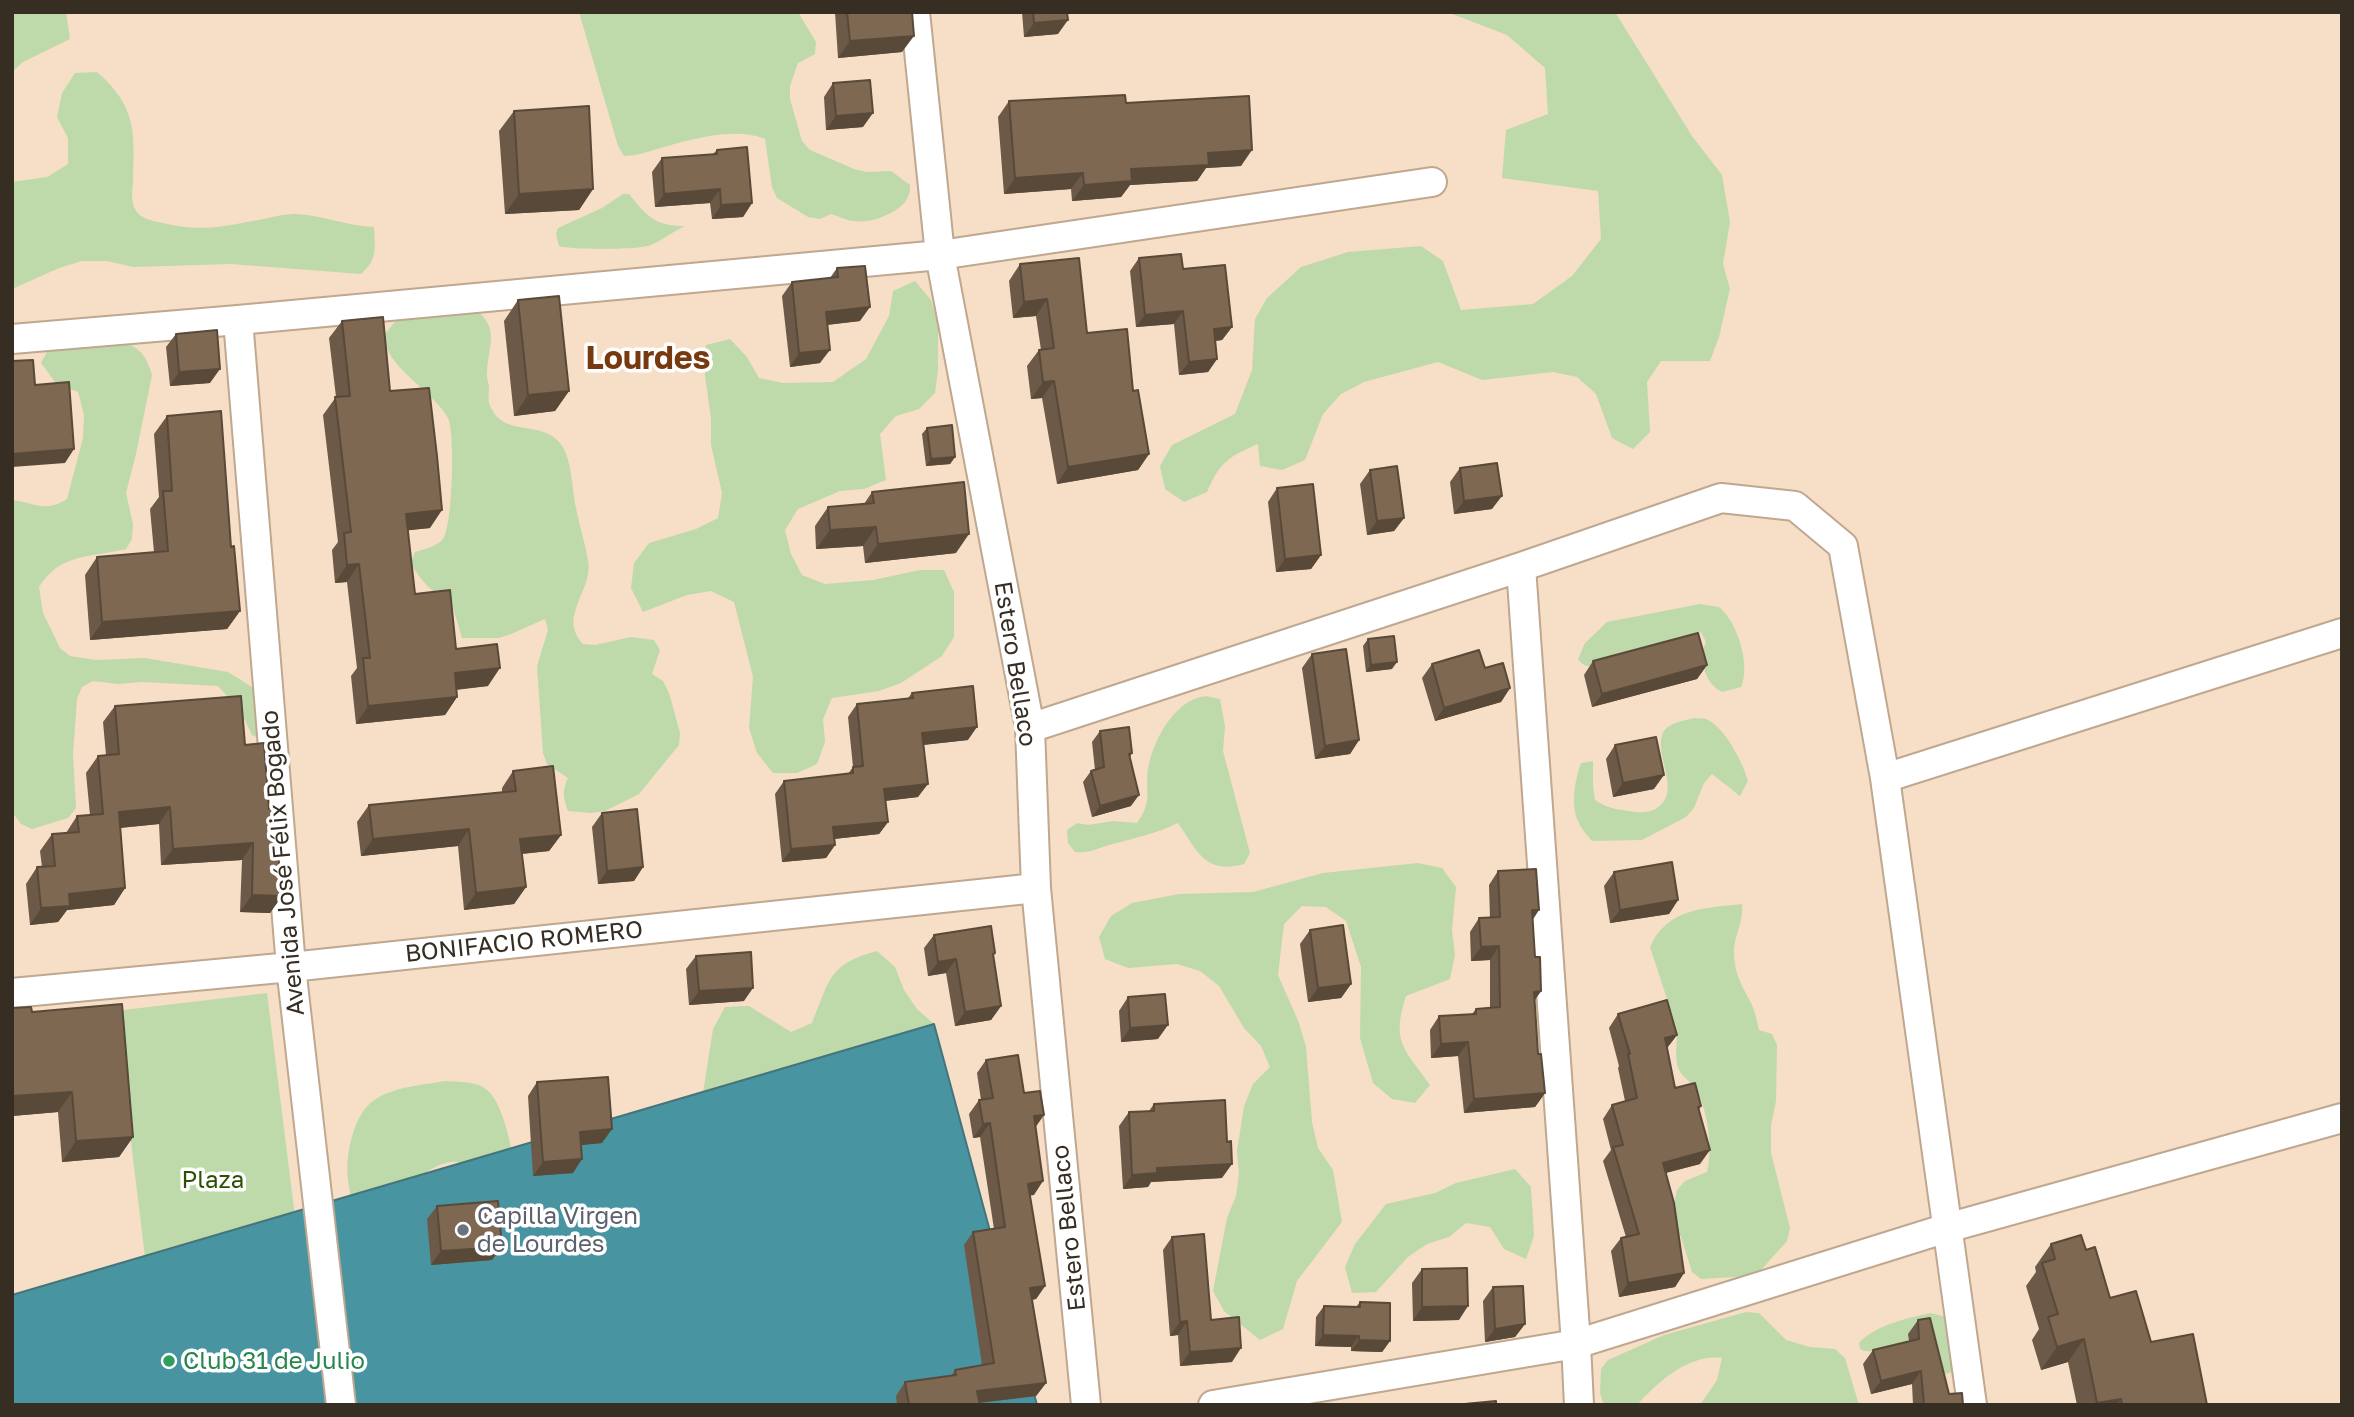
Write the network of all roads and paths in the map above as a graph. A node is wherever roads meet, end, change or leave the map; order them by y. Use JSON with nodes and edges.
{"nodes":[{"id":1,"x":915,"y":12,"type":"edge"},
{"id":2,"x":1432,"y":182,"type":"dead end"},
{"id":3,"x":940,"y":255,"type":"junction"},
{"id":4,"x":238,"y":320,"type":"junction"},
{"id":5,"x":12,"y":339,"type":"edge"},
{"id":6,"x":1521,"y":567,"type":"junction"},
{"id":7,"x":2342,"y":633,"type":"edge"},
{"id":8,"x":1030,"y":728,"type":"junction"},
{"id":9,"x":1885,"y":778,"type":"junction"},
{"id":10,"x":1036,"y":888,"type":"junction"},
{"id":11,"x":291,"y":967,"type":"junction"},
{"id":12,"x":12,"y":993,"type":"edge"},
{"id":13,"x":2342,"y":1118,"type":"edge"},
{"id":14,"x":1947,"y":1228,"type":"junction"},
{"id":15,"x":1576,"y":1344,"type":"junction"},
{"id":16,"x":341,"y":1405,"type":"edge"},
{"id":17,"x":1086,"y":1405,"type":"edge"},
{"id":18,"x":1213,"y":1405,"type":"edge"},
{"id":19,"x":1578,"y":1405,"type":"edge"},
{"id":20,"x":1972,"y":1405,"type":"edge"}],
"edges":[{"from":1,"to":3,"type":"street","name":"Estero Bellaco"},
{"from":2,"to":3,"type":"street"},
{"from":3,"to":4,"type":"street"},
{"from":3,"to":8,"type":"street","name":"Estero Bellaco"},
{"from":4,"to":5,"type":"street"},
{"from":4,"to":11,"type":"street","name":"Avenida José Félix Bogado"},
{"from":6,"to":8,"type":"street"},
{"from":6,"to":9,"type":"street"},
{"from":6,"to":15,"type":"street"},
{"from":7,"to":9,"type":"street"},
{"from":8,"to":10,"type":"street","name":"Estero Bellaco"},
{"from":9,"to":14,"type":"street"},
{"from":10,"to":11,"type":"street","name":"BONIFACIO ROMERO"},
{"from":10,"to":17,"type":"street","name":"Estero Bellaco"},
{"from":11,"to":12,"type":"street","name":"BONIFACIO ROMERO"},
{"from":11,"to":16,"type":"street","name":"Avenida José Félix Bogado"},
{"from":13,"to":14,"type":"street"},
{"from":14,"to":15,"type":"street"},
{"from":14,"to":20,"type":"street"},
{"from":15,"to":18,"type":"street"},
{"from":15,"to":19,"type":"street"}]}
